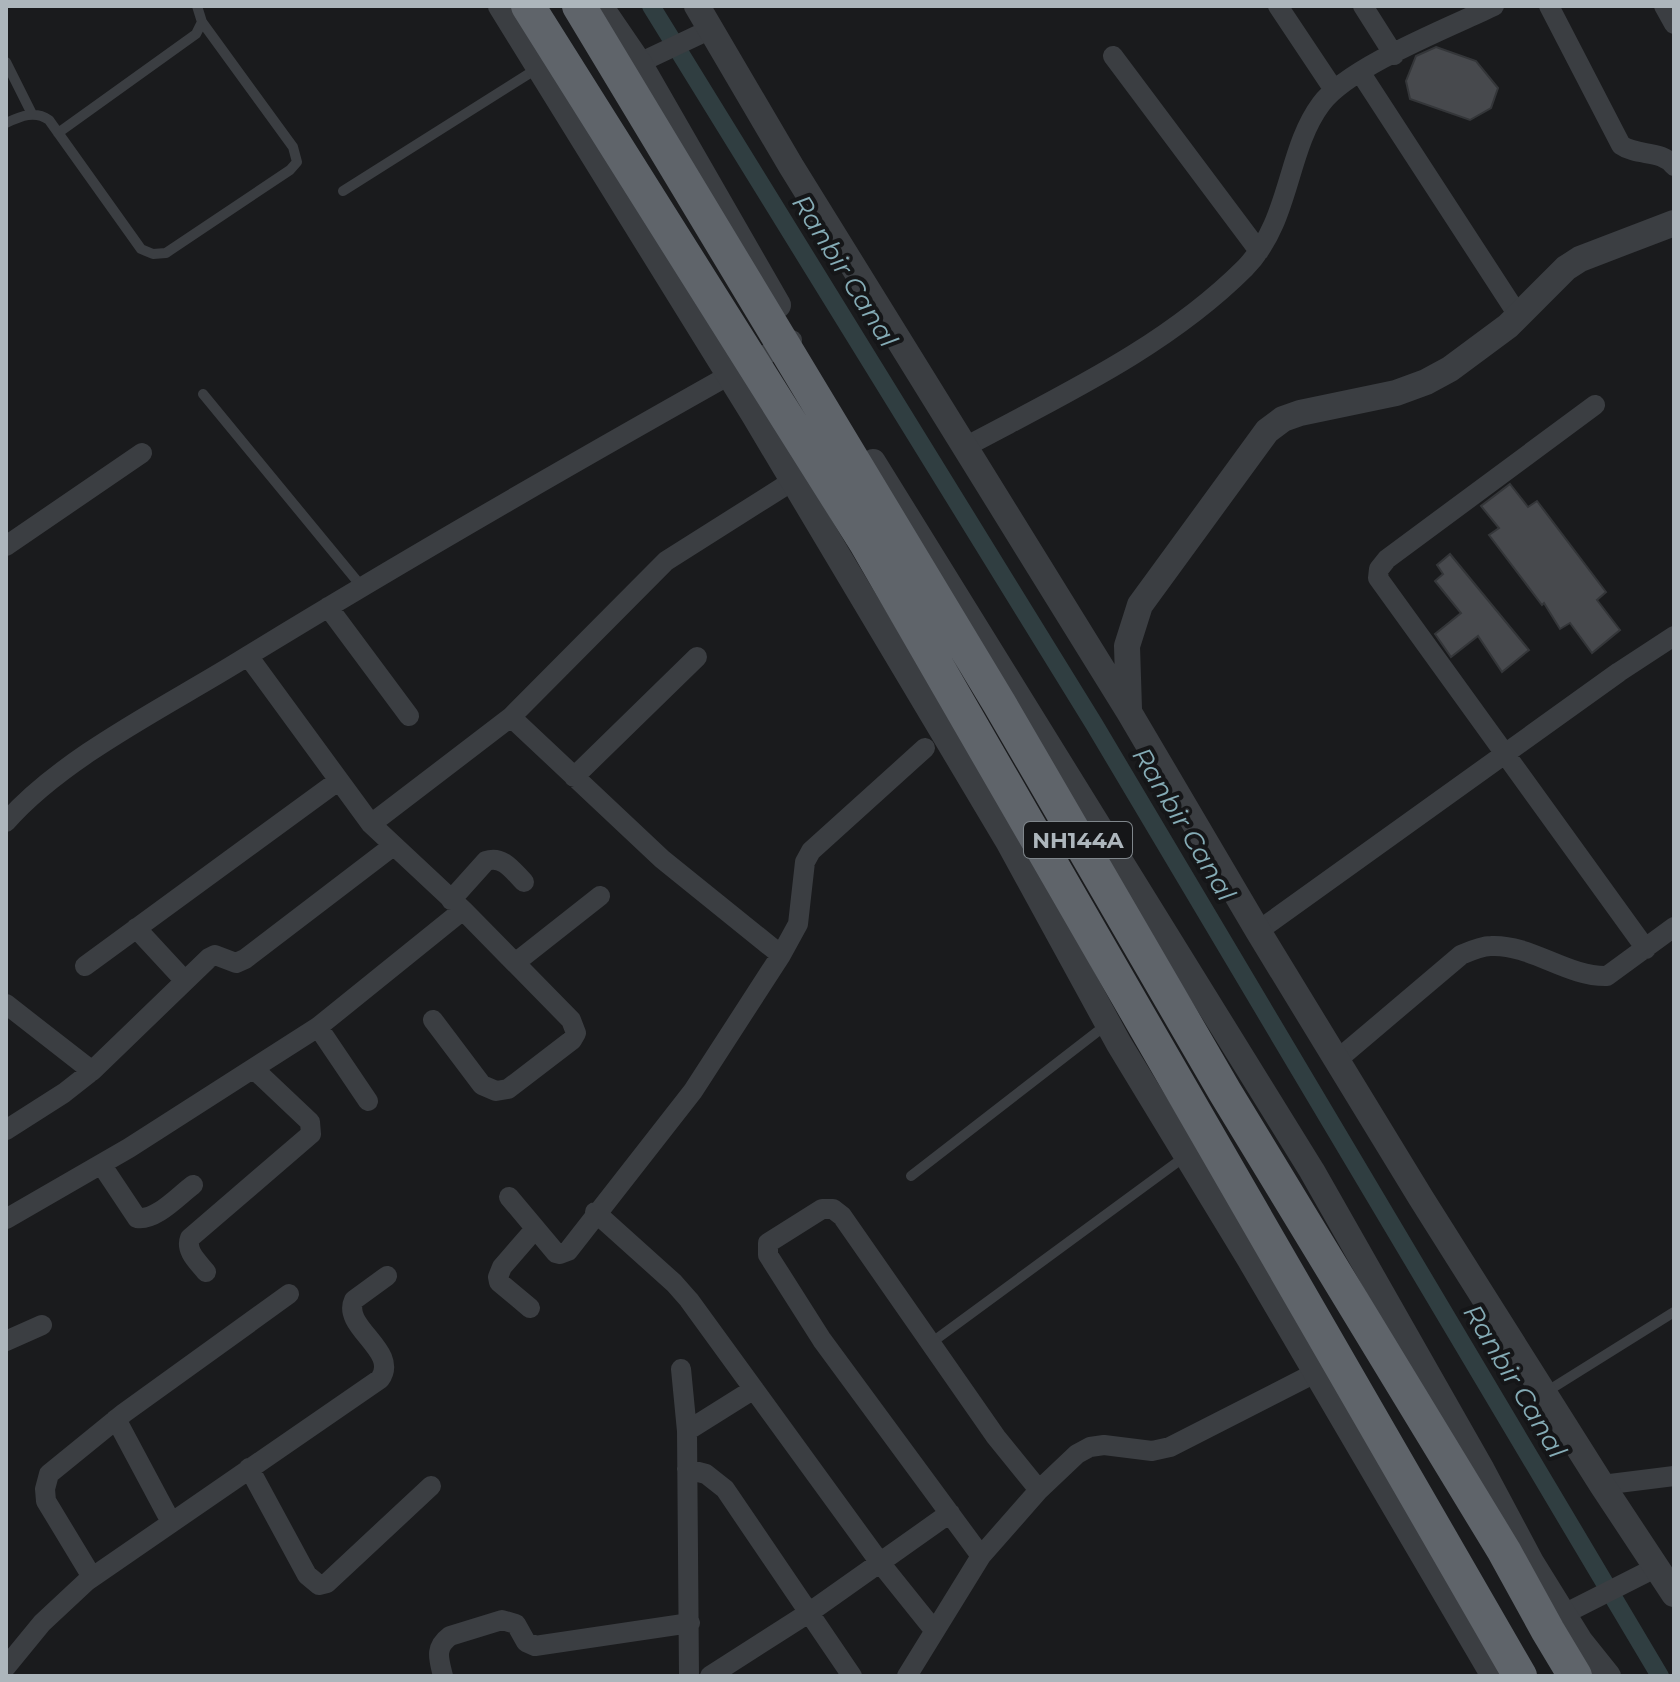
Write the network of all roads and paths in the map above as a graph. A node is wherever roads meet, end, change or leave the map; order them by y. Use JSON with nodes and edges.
{"nodes":[{"id":1,"x":197,"y":6,"type":"edge"},
{"id":2,"x":501,"y":6,"type":"edge"},
{"id":3,"x":528,"y":6,"type":"edge"},
{"id":4,"x":579,"y":6,"type":"edge"},
{"id":5,"x":600,"y":6,"type":"edge"},
{"id":6,"x":697,"y":6,"type":"edge"},
{"id":7,"x":1278,"y":6,"type":"edge"},
{"id":8,"x":1363,"y":6,"type":"edge"},
{"id":9,"x":1445,"y":6,"type":"edge"},
{"id":10,"x":1494,"y":6,"type":"edge"},
{"id":11,"x":1549,"y":6,"type":"edge"},
{"id":12,"x":1664,"y":6,"type":"edge"},
{"id":13,"x":202,"y":22,"type":"junction"},
{"id":14,"x":1457,"y":24,"type":"junction"},
{"id":15,"x":1674,"y":24,"type":"edge"},
{"id":16,"x":703,"y":32,"type":"junction"},
{"id":17,"x":1394,"y":55,"type":"junction"},
{"id":18,"x":1113,"y":56,"type":"dead end"},
{"id":19,"x":645,"y":61,"type":"junction"},
{"id":20,"x":6,"y":62,"type":"edge"},
{"id":21,"x":539,"y":67,"type":"junction"},
{"id":22,"x":1360,"y":72,"type":"junction"},
{"id":23,"x":1334,"y":90,"type":"junction"},
{"id":24,"x":32,"y":114,"type":"junction"},
{"id":25,"x":6,"y":123,"type":"edge"},
{"id":26,"x":58,"y":133,"type":"junction"},
{"id":27,"x":1674,"y":166,"type":"edge"},
{"id":28,"x":343,"y":191,"type":"dead end"},
{"id":29,"x":1674,"y":223,"type":"edge"},
{"id":30,"x":1259,"y":251,"type":"junction"},
{"id":31,"x":1518,"y":315,"type":"junction"},
{"id":32,"x":797,"y":338,"type":"junction"},
{"id":33,"x":729,"y":376,"type":"junction"},
{"id":34,"x":203,"y":394,"type":"dead end"},
{"id":35,"x":1595,"y":405,"type":"dead end"},
{"id":36,"x":965,"y":447,"type":"junction"},
{"id":37,"x":142,"y":453,"type":"dead end"},
{"id":38,"x":783,"y":487,"type":"dead end"},
{"id":39,"x":6,"y":546,"type":"edge"},
{"id":40,"x":362,"y":587,"type":"junction"},
{"id":41,"x":328,"y":607,"type":"junction"},
{"id":42,"x":1674,"y":636,"type":"edge"},
{"id":43,"x":248,"y":656,"type":"junction"},
{"id":44,"x":697,"y":657,"type":"dead end"},
{"id":45,"x":1129,"y":712,"type":"junction"},
{"id":46,"x":409,"y":716,"type":"dead end"},
{"id":47,"x":511,"y":717,"type":"junction"},
{"id":48,"x":925,"y":748,"type":"dead end"},
{"id":49,"x":1506,"y":753,"type":"junction"},
{"id":50,"x":574,"y":777,"type":"junction"},
{"id":51,"x":338,"y":781,"type":"junction"},
{"id":52,"x":6,"y":822,"type":"edge"},
{"id":53,"x":371,"y":824,"type":"junction"},
{"id":54,"x":393,"y":846,"type":"junction"},
{"id":55,"x":524,"y":882,"type":"dead end"},
{"id":56,"x":600,"y":896,"type":"dead end"},
{"id":57,"x":457,"y":905,"type":"junction"},
{"id":58,"x":1674,"y":927,"type":"edge"},
{"id":59,"x":136,"y":928,"type":"junction"},
{"id":60,"x":1258,"y":931,"type":"junction"},
{"id":61,"x":1646,"y":949,"type":"junction"},
{"id":62,"x":781,"y":955,"type":"junction"},
{"id":63,"x":515,"y":963,"type":"junction"},
{"id":64,"x":85,"y":966,"type":"dead end"},
{"id":65,"x":185,"y":981,"type":"junction"},
{"id":66,"x":6,"y":1004,"type":"edge"},
{"id":67,"x":433,"y":1020,"type":"dead end"},
{"id":68,"x":1107,"y":1023,"type":"junction"},
{"id":69,"x":318,"y":1027,"type":"junction"},
{"id":70,"x":1337,"y":1060,"type":"junction"},
{"id":71,"x":255,"y":1070,"type":"junction"},
{"id":72,"x":92,"y":1071,"type":"junction"},
{"id":73,"x":368,"y":1101,"type":"dead end"},
{"id":74,"x":6,"y":1130,"type":"edge"},
{"id":75,"x":1187,"y":1155,"type":"junction"},
{"id":76,"x":101,"y":1164,"type":"junction"},
{"id":77,"x":911,"y":1176,"type":"dead end"},
{"id":78,"x":193,"y":1185,"type":"dead end"},
{"id":79,"x":509,"y":1197,"type":"dead end"},
{"id":80,"x":595,"y":1212,"type":"junction"},
{"id":81,"x":6,"y":1219,"type":"edge"},
{"id":82,"x":535,"y":1229,"type":"junction"},
{"id":83,"x":206,"y":1272,"type":"dead end"},
{"id":84,"x":387,"y":1276,"type":"dead end"},
{"id":85,"x":289,"y":1294,"type":"dead end"},
{"id":86,"x":530,"y":1308,"type":"dead end"},
{"id":87,"x":1674,"y":1312,"type":"edge"},
{"id":88,"x":42,"y":1325,"type":"dead end"},
{"id":89,"x":6,"y":1341,"type":"edge"},
{"id":90,"x":931,"y":1343,"type":"junction"},
{"id":91,"x":681,"y":1369,"type":"dead end"},
{"id":92,"x":1315,"y":1373,"type":"junction"},
{"id":93,"x":754,"y":1389,"type":"junction"},
{"id":94,"x":1544,"y":1393,"type":"junction"},
{"id":95,"x":116,"y":1419,"type":"junction"},
{"id":96,"x":687,"y":1431,"type":"junction"},
{"id":97,"x":249,"y":1468,"type":"junction"},
{"id":98,"x":687,"y":1469,"type":"junction"},
{"id":99,"x":1674,"y":1476,"type":"edge"},
{"id":100,"x":1602,"y":1485,"type":"junction"},
{"id":101,"x":431,"y":1486,"type":"dead end"},
{"id":102,"x":1039,"y":1490,"type":"junction"},
{"id":103,"x":950,"y":1513,"type":"junction"},
{"id":104,"x":171,"y":1522,"type":"junction"},
{"id":105,"x":981,"y":1556,"type":"junction"},
{"id":106,"x":881,"y":1564,"type":"junction"},
{"id":107,"x":1655,"y":1568,"type":"junction"},
{"id":108,"x":92,"y":1577,"type":"junction"},
{"id":109,"x":1674,"y":1594,"type":"edge"},
{"id":110,"x":1574,"y":1609,"type":"junction"},
{"id":111,"x":810,"y":1612,"type":"junction"},
{"id":112,"x":690,"y":1623,"type":"junction"},
{"id":113,"x":934,"y":1630,"type":"junction"},
{"id":114,"x":6,"y":1667,"type":"edge"},
{"id":115,"x":443,"y":1676,"type":"edge"},
{"id":116,"x":689,"y":1676,"type":"edge"},
{"id":117,"x":710,"y":1676,"type":"edge"},
{"id":118,"x":852,"y":1676,"type":"edge"},
{"id":119,"x":907,"y":1676,"type":"edge"},
{"id":120,"x":1494,"y":1676,"type":"edge"},
{"id":121,"x":1520,"y":1676,"type":"edge"},
{"id":122,"x":1575,"y":1676,"type":"edge"},
{"id":123,"x":1608,"y":1676,"type":"edge"}],
"edges":[{"from":1,"to":13,"type":"lane"},
{"from":2,"to":21,"type":"street"},
{"from":3,"to":121,"type":"highway","number":"NH144A"},
{"from":4,"to":122,"type":"highway","number":"NH144A"},
{"from":5,"to":19,"type":"street"},
{"from":6,"to":16,"type":"street"},
{"from":7,"to":23,"type":"street"},
{"from":8,"to":17,"type":"street"},
{"from":9,"to":14,"type":"street"},
{"from":10,"to":14,"type":"street"},
{"from":11,"to":27,"type":"street"},
{"from":12,"to":15,"type":"street"},
{"from":13,"to":26,"type":"lane"},
{"from":13,"to":26,"type":"lane"},
{"from":14,"to":17,"type":"street"},
{"from":16,"to":19,"type":"street"},
{"from":16,"to":36,"type":"street"},
{"from":17,"to":22,"type":"street"},
{"from":18,"to":30,"type":"street"},
{"from":19,"to":32,"type":"street"},
{"from":20,"to":24,"type":"lane"},
{"from":21,"to":28,"type":"lane"},
{"from":21,"to":33,"type":"street"},
{"from":22,"to":23,"type":"street"},
{"from":22,"to":31,"type":"street"},
{"from":23,"to":30,"type":"street"},
{"from":24,"to":25,"type":"lane"},
{"from":24,"to":26,"type":"lane"},
{"from":29,"to":31,"type":"street"},
{"from":30,"to":36,"type":"street"},
{"from":31,"to":45,"type":"street"},
{"from":32,"to":33,"type":"street"},
{"from":32,"to":110,"type":"street"},
{"from":33,"to":40,"type":"street"},
{"from":33,"to":68,"type":"street"},
{"from":34,"to":40,"type":"lane"},
{"from":35,"to":49,"type":"street"},
{"from":36,"to":45,"type":"street"},
{"from":37,"to":39,"type":"street"},
{"from":38,"to":47,"type":"street"},
{"from":40,"to":41,"type":"street"},
{"from":41,"to":43,"type":"street"},
{"from":41,"to":46,"type":"street"},
{"from":42,"to":49,"type":"street"},
{"from":43,"to":51,"type":"street"},
{"from":43,"to":52,"type":"street"},
{"from":44,"to":50,"type":"street"},
{"from":45,"to":60,"type":"street"},
{"from":47,"to":50,"type":"street"},
{"from":47,"to":53,"type":"street"},
{"from":48,"to":62,"type":"street"},
{"from":49,"to":60,"type":"street"},
{"from":49,"to":61,"type":"street"},
{"from":50,"to":62,"type":"street"},
{"from":51,"to":53,"type":"street"},
{"from":51,"to":59,"type":"street"},
{"from":53,"to":54,"type":"street"},
{"from":54,"to":57,"type":"street"},
{"from":54,"to":65,"type":"street"},
{"from":55,"to":57,"type":"street"},
{"from":56,"to":63,"type":"street"},
{"from":57,"to":63,"type":"street"},
{"from":57,"to":69,"type":"street"},
{"from":58,"to":61,"type":"street"},
{"from":59,"to":64,"type":"street"},
{"from":59,"to":65,"type":"street"},
{"from":60,"to":70,"type":"street"},
{"from":61,"to":70,"type":"street"},
{"from":62,"to":80,"type":"street"},
{"from":63,"to":67,"type":"street"},
{"from":65,"to":72,"type":"street"},
{"from":66,"to":72,"type":"street"},
{"from":68,"to":75,"type":"street"},
{"from":68,"to":77,"type":"lane"},
{"from":69,"to":71,"type":"street"},
{"from":69,"to":73,"type":"street"},
{"from":70,"to":94,"type":"street"},
{"from":71,"to":76,"type":"street"},
{"from":71,"to":83,"type":"street"},
{"from":72,"to":74,"type":"street"},
{"from":75,"to":90,"type":"lane"},
{"from":75,"to":92,"type":"street"},
{"from":76,"to":78,"type":"street"},
{"from":76,"to":81,"type":"street"},
{"from":79,"to":82,"type":"street"},
{"from":80,"to":82,"type":"street"},
{"from":80,"to":93,"type":"street"},
{"from":82,"to":86,"type":"street"},
{"from":84,"to":97,"type":"street"},
{"from":85,"to":95,"type":"street"},
{"from":87,"to":94,"type":"lane"},
{"from":88,"to":89,"type":"street"},
{"from":90,"to":102,"type":"street"},
{"from":90,"to":103,"type":"street"},
{"from":91,"to":96,"type":"street"},
{"from":92,"to":102,"type":"street"},
{"from":92,"to":120,"type":"street"},
{"from":93,"to":96,"type":"street"},
{"from":93,"to":106,"type":"street"},
{"from":94,"to":100,"type":"street"},
{"from":95,"to":104,"type":"street"},
{"from":95,"to":108,"type":"street"},
{"from":96,"to":98,"type":"street"},
{"from":97,"to":101,"type":"street"},
{"from":97,"to":104,"type":"street"},
{"from":98,"to":111,"type":"street"},
{"from":98,"to":112,"type":"street"},
{"from":99,"to":100,"type":"street"},
{"from":100,"to":107,"type":"street"},
{"from":102,"to":105,"type":"street"},
{"from":103,"to":105,"type":"street"},
{"from":103,"to":106,"type":"street"},
{"from":104,"to":108,"type":"street"},
{"from":105,"to":113,"type":"street"},
{"from":106,"to":111,"type":"street"},
{"from":106,"to":113,"type":"street"},
{"from":107,"to":109,"type":"street"},
{"from":107,"to":110,"type":"street"},
{"from":108,"to":114,"type":"street"},
{"from":110,"to":123,"type":"street"},
{"from":111,"to":117,"type":"street"},
{"from":111,"to":118,"type":"street"},
{"from":112,"to":115,"type":"street"},
{"from":112,"to":116,"type":"street"},
{"from":113,"to":119,"type":"street"}]}
